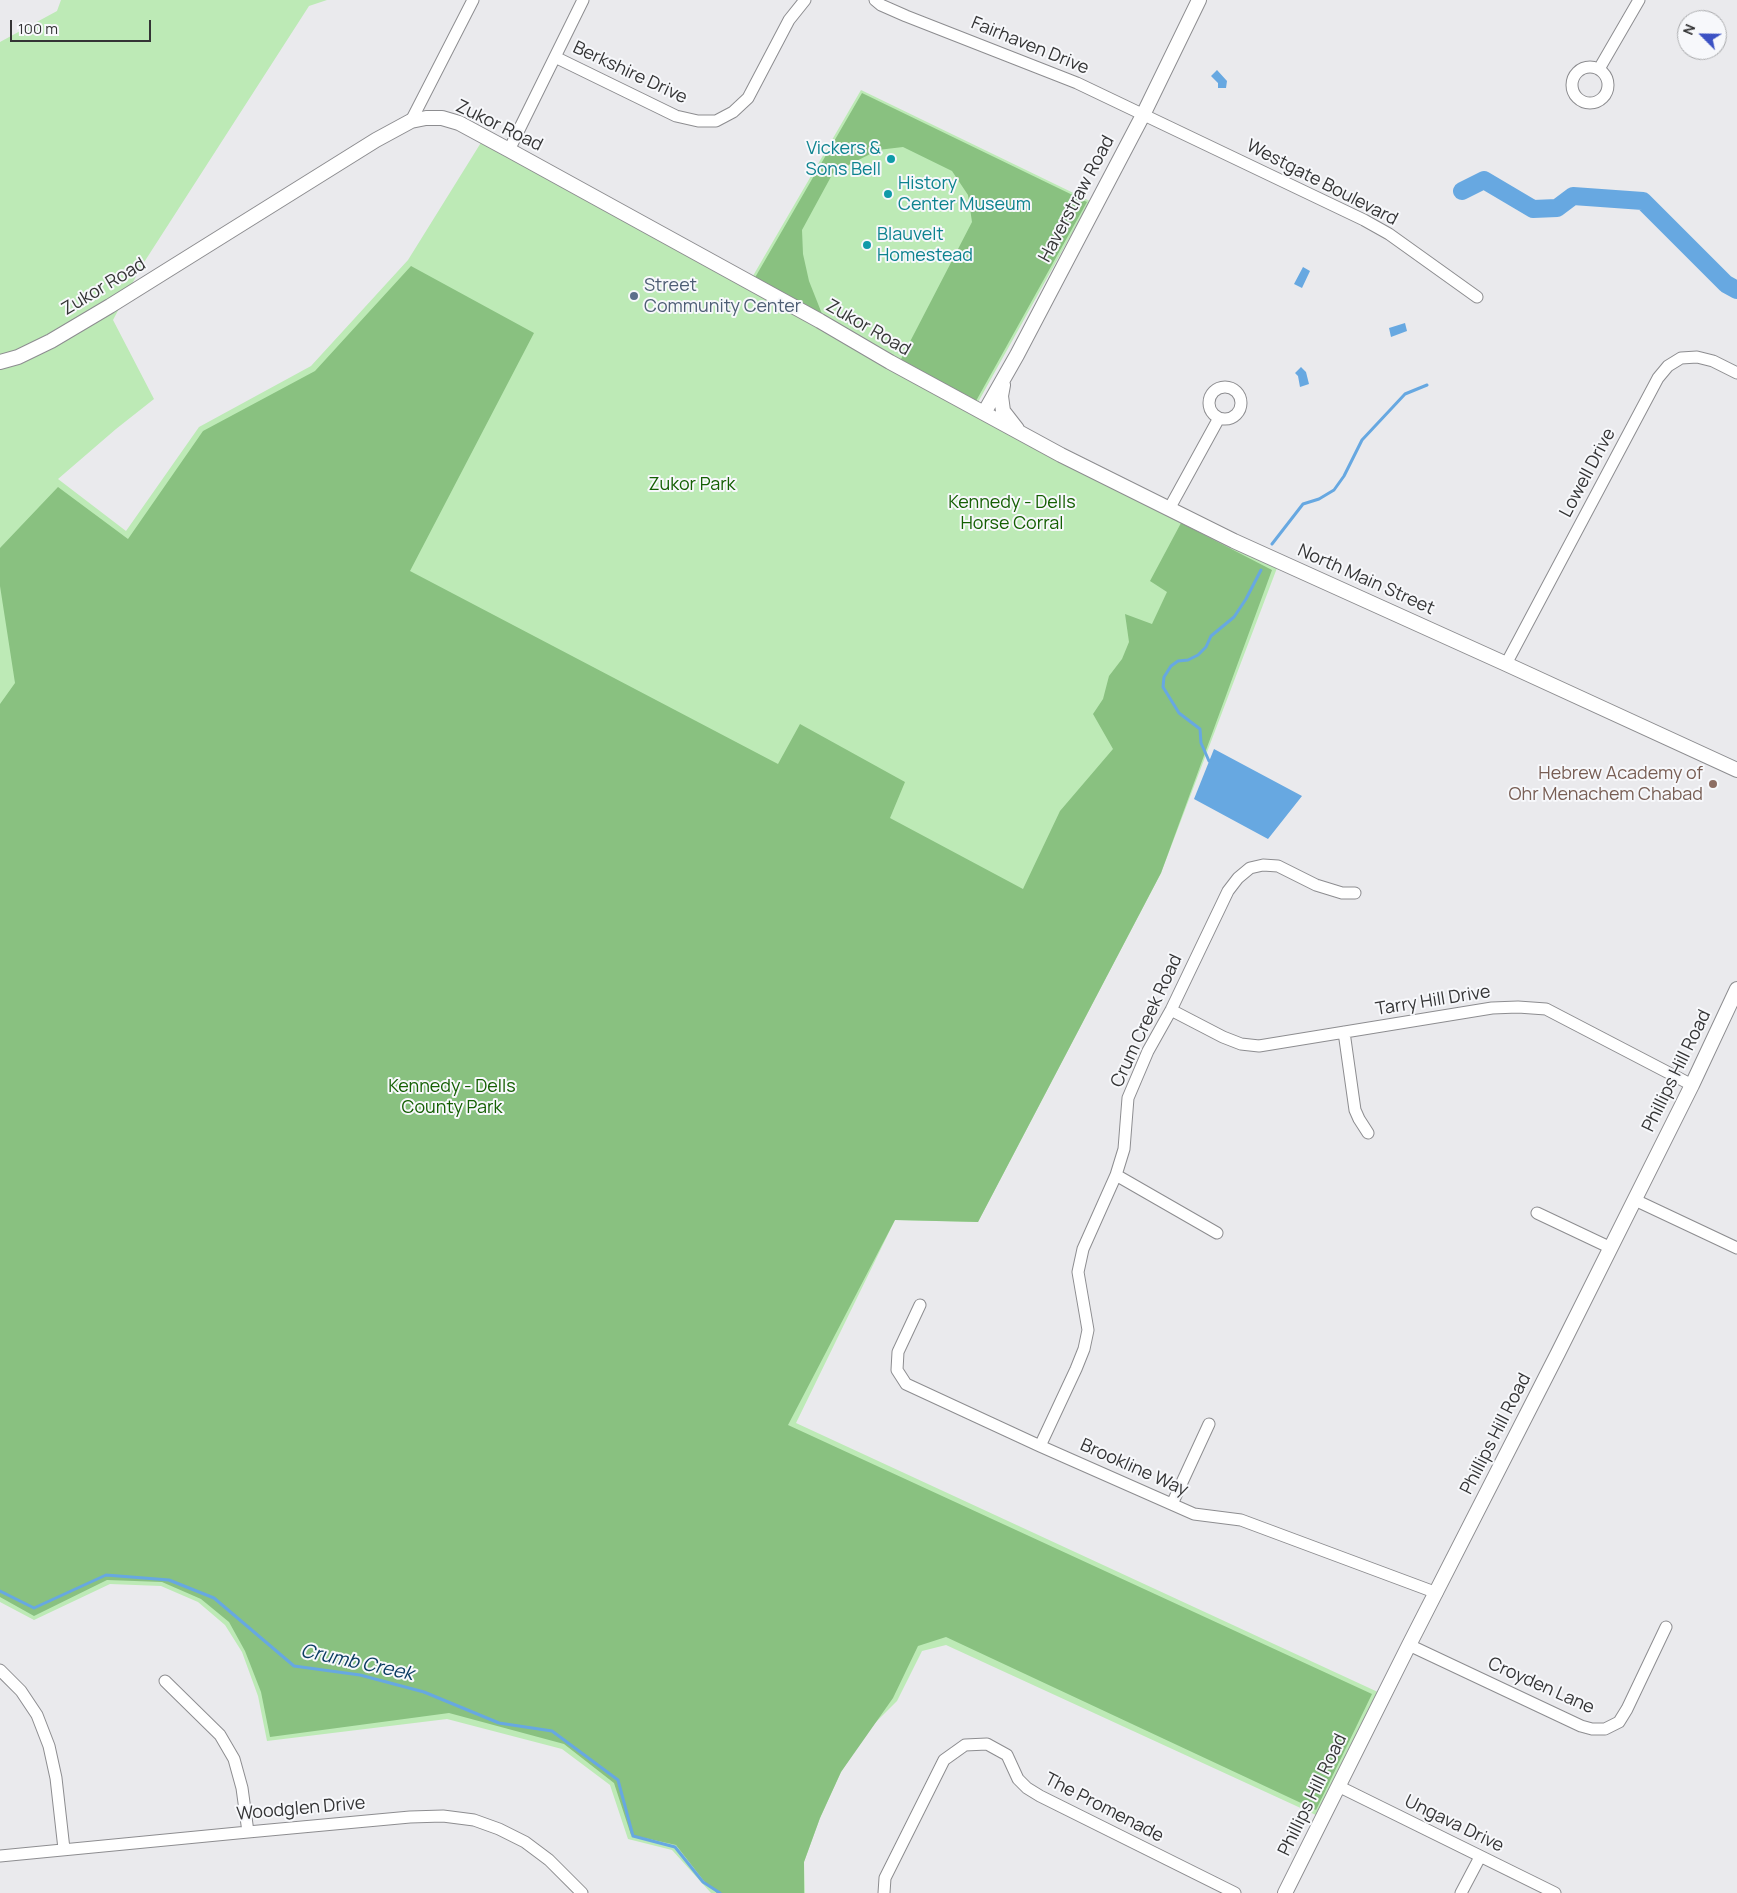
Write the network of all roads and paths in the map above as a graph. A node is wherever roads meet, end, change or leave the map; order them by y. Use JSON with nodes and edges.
{"nodes":[{"id":1,"x":473,"y":0,"type":"edge"},
{"id":2,"x":583,"y":0,"type":"edge"},
{"id":3,"x":805,"y":0,"type":"edge"},
{"id":4,"x":875,"y":0,"type":"edge"},
{"id":5,"x":1199,"y":0,"type":"edge"},
{"id":6,"x":1639,"y":0,"type":"edge"},
{"id":7,"x":555,"y":57,"type":"junction"},
{"id":8,"x":1599,"y":69,"type":"dead end"},
{"id":9,"x":1143,"y":115,"type":"junction"},
{"id":10,"x":411,"y":121,"type":"junction"},
{"id":11,"x":509,"y":150,"type":"junction"},
{"id":12,"x":1477,"y":297,"type":"dead end"},
{"id":13,"x":0,"y":362,"type":"edge"},
{"id":14,"x":1008,"y":372,"type":"junction"},
{"id":15,"x":1737,"y":373,"type":"edge"},
{"id":16,"x":984,"y":413,"type":"junction"},
{"id":17,"x":1219,"y":418,"type":"dead end"},
{"id":18,"x":1025,"y":436,"type":"junction"},
{"id":19,"x":1169,"y":509,"type":"junction"},
{"id":20,"x":1506,"y":664,"type":"junction"},
{"id":21,"x":1737,"y":770,"type":"edge"},
{"id":22,"x":1355,"y":893,"type":"dead end"},
{"id":23,"x":1737,"y":989,"type":"edge"},
{"id":24,"x":1171,"y":1010,"type":"junction"},
{"id":25,"x":1344,"y":1032,"type":"junction"},
{"id":26,"x":1692,"y":1085,"type":"junction"},
{"id":27,"x":1368,"y":1133,"type":"dead end"},
{"id":28,"x":1116,"y":1175,"type":"junction"},
{"id":29,"x":1634,"y":1200,"type":"junction"},
{"id":30,"x":1537,"y":1212,"type":"dead end"},
{"id":31,"x":1217,"y":1233,"type":"dead end"},
{"id":32,"x":1611,"y":1248,"type":"junction"},
{"id":33,"x":1737,"y":1248,"type":"edge"},
{"id":34,"x":920,"y":1306,"type":"dead end"},
{"id":35,"x":1209,"y":1424,"type":"dead end"},
{"id":36,"x":1040,"y":1446,"type":"junction"},
{"id":37,"x":1172,"y":1504,"type":"junction"},
{"id":38,"x":1437,"y":1593,"type":"junction"},
{"id":39,"x":1666,"y":1627,"type":"dead end"},
{"id":40,"x":1409,"y":1645,"type":"junction"},
{"id":41,"x":0,"y":1670,"type":"edge"},
{"id":42,"x":164,"y":1681,"type":"dead end"},
{"id":43,"x":1338,"y":1786,"type":"junction"},
{"id":44,"x":248,"y":1832,"type":"junction"},
{"id":45,"x":64,"y":1849,"type":"junction"},
{"id":46,"x":0,"y":1856,"type":"edge"},
{"id":47,"x":1480,"y":1857,"type":"junction"},
{"id":48,"x":582,"y":1893,"type":"edge"},
{"id":49,"x":884,"y":1893,"type":"edge"},
{"id":50,"x":1235,"y":1893,"type":"edge"},
{"id":51,"x":1285,"y":1893,"type":"edge"},
{"id":52,"x":1461,"y":1893,"type":"edge"},
{"id":53,"x":1555,"y":1893,"type":"edge"}],
"edges":[{"from":1,"to":10,"type":"street"},
{"from":2,"to":7,"type":"street"},
{"from":3,"to":7,"type":"street","name":"Berkshire Drive"},
{"from":4,"to":9,"type":"street","name":"Fairhaven Drive"},
{"from":5,"to":9,"type":"street","name":"Haverstraw Road"},
{"from":6,"to":8,"type":"street"},
{"from":7,"to":11,"type":"street"},
{"from":9,"to":12,"type":"street","name":"Westgate Boulevard"},
{"from":9,"to":14,"type":"street","name":"Haverstraw Road"},
{"from":10,"to":11,"type":"street","name":"Zukor Road"},
{"from":10,"to":13,"type":"street","name":"Zukor Road"},
{"from":11,"to":16,"type":"street","name":"Zukor Road"},
{"from":14,"to":16,"type":"street","name":"Haverstraw Road"},
{"from":14,"to":18,"type":"street"},
{"from":15,"to":20,"type":"street","name":"Lowell Drive"},
{"from":16,"to":18,"type":"street","name":"North Main Street"},
{"from":17,"to":19,"type":"street"},
{"from":18,"to":19,"type":"street","name":"North Main Street"},
{"from":19,"to":20,"type":"street","name":"North Main Street"},
{"from":20,"to":21,"type":"street","name":"North Main Street"},
{"from":22,"to":24,"type":"street","name":"Crum Creek Road"},
{"from":23,"to":26,"type":"street","name":"Phillips Hill Road"},
{"from":24,"to":25,"type":"street","name":"Tarry Hill Drive"},
{"from":24,"to":28,"type":"street","name":"Crum Creek Road"},
{"from":25,"to":26,"type":"street","name":"Tarry Hill Drive"},
{"from":25,"to":27,"type":"street"},
{"from":26,"to":29,"type":"street","name":"Phillips Hill Road"},
{"from":28,"to":31,"type":"street"},
{"from":28,"to":36,"type":"street","name":"Crum Creek Road"},
{"from":29,"to":32,"type":"street","name":"Phillips Hill Road"},
{"from":29,"to":33,"type":"street"},
{"from":30,"to":32,"type":"street"},
{"from":32,"to":38,"type":"street","name":"Phillips Hill Road"},
{"from":34,"to":36,"type":"street","name":"Brookline Way"},
{"from":35,"to":37,"type":"street"},
{"from":36,"to":37,"type":"street","name":"Brookline Way"},
{"from":37,"to":38,"type":"street","name":"Brookline Way"},
{"from":38,"to":40,"type":"street","name":"Phillips Hill Road"},
{"from":39,"to":40,"type":"street","name":"Croyden Lane"},
{"from":40,"to":43,"type":"street","name":"Phillips Hill Road"},
{"from":41,"to":45,"type":"street"},
{"from":42,"to":44,"type":"street"},
{"from":43,"to":47,"type":"street","name":"Ungava Drive"},
{"from":43,"to":51,"type":"street","name":"Phillips Hill Road"},
{"from":44,"to":45,"type":"street","name":"Woodglen Drive"},
{"from":44,"to":48,"type":"street","name":"Woodglen Drive"},
{"from":45,"to":46,"type":"street","name":"Woodglen Drive"},
{"from":47,"to":52,"type":"street"},
{"from":47,"to":53,"type":"street","name":"Ungava Drive"},
{"from":49,"to":50,"type":"street","name":"The Promenade"}]}
